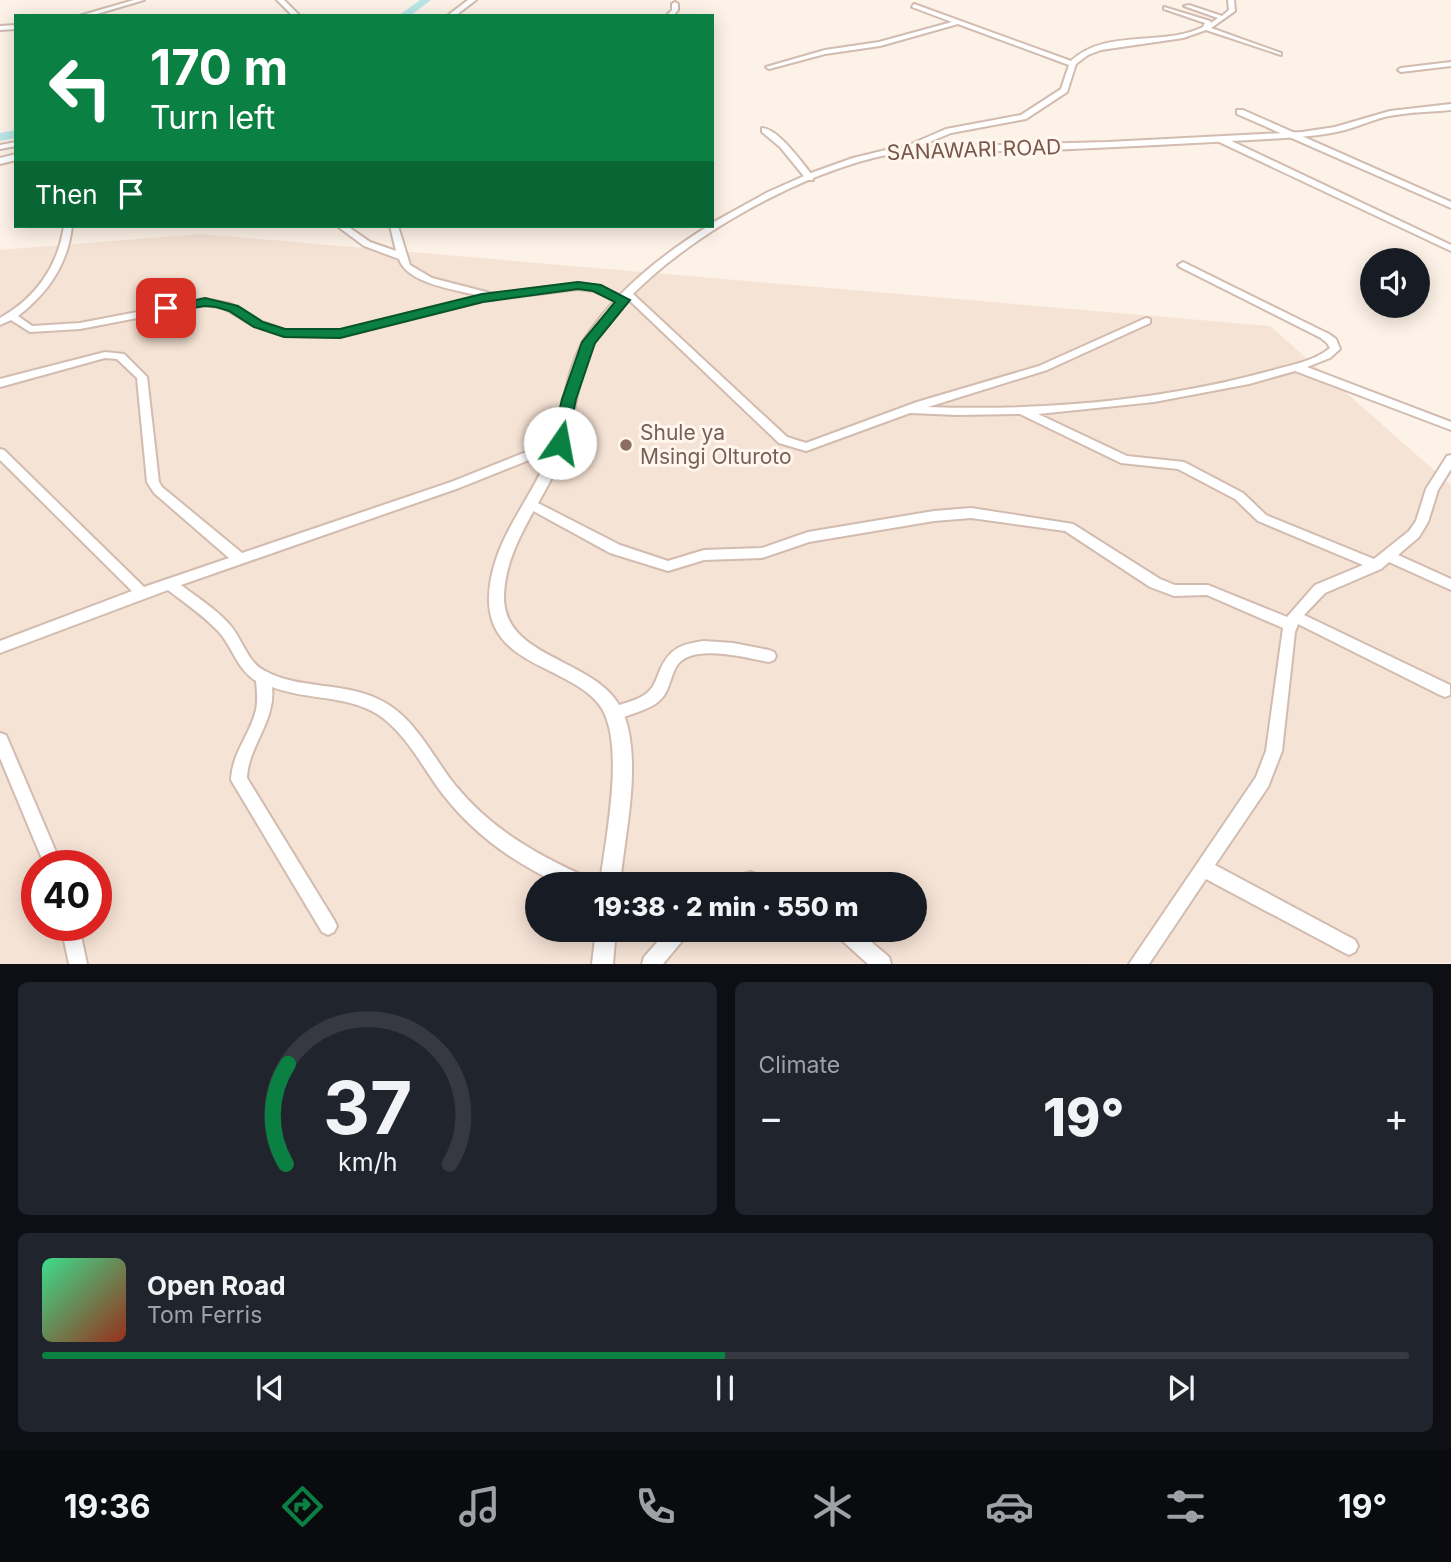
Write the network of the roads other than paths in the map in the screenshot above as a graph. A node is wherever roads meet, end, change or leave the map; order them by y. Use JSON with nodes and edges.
{"nodes":[{"id":1,"x":141,"y":0,"type":"edge"},
{"id":2,"x":280,"y":0,"type":"edge"},
{"id":3,"x":473,"y":0,"type":"edge"},
{"id":4,"x":1231,"y":0,"type":"edge"},
{"id":5,"x":675,"y":4,"type":"dead end"},
{"id":6,"x":914,"y":6,"type":"dead end"},
{"id":7,"x":1187,"y":6,"type":"dead end"},
{"id":8,"x":1166,"y":8,"type":"dead end"},
{"id":9,"x":89,"y":14,"type":"edge"},
{"id":10,"x":296,"y":14,"type":"edge"},
{"id":11,"x":453,"y":14,"type":"edge"},
{"id":12,"x":671,"y":14,"type":"edge"},
{"id":13,"x":1223,"y":18,"type":"junction"},
{"id":14,"x":959,"y":22,"type":"junction"},
{"id":15,"x":1206,"y":28,"type":"junction"},
{"id":16,"x":1279,"y":54,"type":"dead end"},
{"id":17,"x":1072,"y":64,"type":"junction"},
{"id":18,"x":1451,"y":64,"type":"edge"},
{"id":19,"x":769,"y":67,"type":"dead end"},
{"id":20,"x":1401,"y":70,"type":"dead end"},
{"id":21,"x":1451,"y":107,"type":"edge"},
{"id":22,"x":1240,"y":113,"type":"dead end"},
{"id":23,"x":765,"y":130,"type":"dead end"},
{"id":24,"x":1286,"y":134,"type":"junction"},
{"id":25,"x":1220,"y":139,"type":"junction"},
{"id":26,"x":905,"y":150,"type":"junction"},
{"id":27,"x":810,"y":178,"type":"junction"},
{"id":28,"x":1451,"y":205,"type":"edge"},
{"id":29,"x":714,"y":226,"type":"edge"},
{"id":30,"x":68,"y":228,"type":"edge"},
{"id":31,"x":344,"y":228,"type":"edge"},
{"id":32,"x":394,"y":228,"type":"edge"},
{"id":33,"x":711,"y":228,"type":"edge"},
{"id":34,"x":1451,"y":248,"type":"edge"},
{"id":35,"x":403,"y":257,"type":"junction"},
{"id":36,"x":1183,"y":265,"type":"dead end"},
{"id":37,"x":497,"y":297,"type":"junction"},
{"id":38,"x":626,"y":298,"type":"junction"},
{"id":39,"x":12,"y":316,"type":"junction"},
{"id":40,"x":1146,"y":321,"type":"dead end"},
{"id":41,"x":0,"y":322,"type":"edge"},
{"id":42,"x":1296,"y":367,"type":"junction"},
{"id":43,"x":0,"y":383,"type":"edge"},
{"id":44,"x":912,"y":410,"type":"junction"},
{"id":45,"x":1020,"y":410,"type":"junction"},
{"id":46,"x":1451,"y":426,"type":"edge"},
{"id":47,"x":560,"y":443,"type":"junction"},
{"id":48,"x":0,"y":453,"type":"edge"},
{"id":49,"x":1451,"y":459,"type":"edge"},
{"id":50,"x":530,"y":505,"type":"junction"},
{"id":51,"x":241,"y":559,"type":"junction"},
{"id":52,"x":1382,"y":561,"type":"junction"},
{"id":53,"x":170,"y":583,"type":"junction"},
{"id":54,"x":1451,"y":585,"type":"edge"},
{"id":55,"x":142,"y":593,"type":"junction"},
{"id":56,"x":1292,"y":620,"type":"junction"},
{"id":57,"x":0,"y":646,"type":"edge"},
{"id":58,"x":769,"y":656,"type":"dead end"},
{"id":59,"x":263,"y":678,"type":"junction"},
{"id":60,"x":1445,"y":690,"type":"dead end"},
{"id":61,"x":614,"y":713,"type":"junction"},
{"id":62,"x":0,"y":740,"type":"edge"},
{"id":63,"x":47,"y":850,"type":"edge"},
{"id":64,"x":1203,"y":868,"type":"junction"},
{"id":65,"x":553,"y":872,"type":"edge"},
{"id":66,"x":611,"y":872,"type":"edge"},
{"id":67,"x":328,"y":926,"type":"dead end"},
{"id":68,"x":73,"y":941,"type":"edge"},
{"id":69,"x":605,"y":942,"type":"edge"},
{"id":70,"x":670,"y":942,"type":"edge"},
{"id":71,"x":857,"y":942,"type":"edge"},
{"id":72,"x":1349,"y":947,"type":"dead end"},
{"id":73,"x":78,"y":964,"type":"edge"},
{"id":74,"x":603,"y":964,"type":"edge"},
{"id":75,"x":651,"y":964,"type":"edge"},
{"id":76,"x":882,"y":964,"type":"edge"},
{"id":77,"x":1138,"y":964,"type":"edge"}],
"edges":[{"from":1,"to":9,"type":"street"},
{"from":2,"to":10,"type":"street"},
{"from":3,"to":11,"type":"street"},
{"from":4,"to":13,"type":"street"},
{"from":5,"to":12,"type":"street"},
{"from":6,"to":14,"type":"street"},
{"from":7,"to":13,"type":"street"},
{"from":8,"to":15,"type":"street"},
{"from":13,"to":15,"type":"street"},
{"from":14,"to":17,"type":"street"},
{"from":14,"to":19,"type":"street"},
{"from":15,"to":16,"type":"street"},
{"from":15,"to":17,"type":"street"},
{"from":17,"to":26,"type":"street"},
{"from":18,"to":20,"type":"street"},
{"from":21,"to":24,"type":"street","name":"SANAWARI ROAD"},
{"from":22,"to":24,"type":"street"},
{"from":23,"to":27,"type":"street"},
{"from":24,"to":25,"type":"street","name":"SANAWARI ROAD"},
{"from":24,"to":28,"type":"street"},
{"from":25,"to":26,"type":"street","name":"SANAWARI ROAD"},
{"from":25,"to":34,"type":"street"},
{"from":26,"to":27,"type":"street","name":"SANAWARI ROAD"},
{"from":27,"to":29,"type":"street","name":"SANAWARI ROAD"},
{"from":30,"to":39,"type":"street"},
{"from":31,"to":35,"type":"street"},
{"from":32,"to":35,"type":"street"},
{"from":33,"to":38,"type":"street","name":"SANAWARI ROAD"},
{"from":35,"to":37,"type":"street"},
{"from":36,"to":42,"type":"street"},
{"from":37,"to":38,"type":"street"},
{"from":37,"to":39,"type":"street"},
{"from":38,"to":44,"type":"street"},
{"from":38,"to":47,"type":"street","name":"SANAWARI ROAD"},
{"from":39,"to":41,"type":"street"},
{"from":40,"to":44,"type":"street"},
{"from":42,"to":45,"type":"street"},
{"from":42,"to":46,"type":"street"},
{"from":43,"to":51,"type":"street"},
{"from":44,"to":45,"type":"street"},
{"from":45,"to":52,"type":"street"},
{"from":47,"to":50,"type":"street","name":"SANAWARI ROAD"},
{"from":47,"to":51,"type":"street"},
{"from":48,"to":55,"type":"street"},
{"from":49,"to":52,"type":"street"},
{"from":50,"to":56,"type":"street"},
{"from":50,"to":61,"type":"street","name":"SANAWARI ROAD"},
{"from":51,"to":53,"type":"street"},
{"from":52,"to":54,"type":"street"},
{"from":52,"to":56,"type":"street"},
{"from":53,"to":55,"type":"street"},
{"from":53,"to":59,"type":"street"},
{"from":55,"to":57,"type":"street"},
{"from":56,"to":60,"type":"street"},
{"from":56,"to":64,"type":"street"},
{"from":58,"to":61,"type":"street"},
{"from":59,"to":65,"type":"street"},
{"from":59,"to":67,"type":"street"},
{"from":61,"to":66,"type":"street"},
{"from":62,"to":63,"type":"street"},
{"from":64,"to":72,"type":"street"},
{"from":64,"to":77,"type":"street"},
{"from":68,"to":73,"type":"street"},
{"from":69,"to":74,"type":"street"},
{"from":70,"to":75,"type":"street"},
{"from":71,"to":76,"type":"street"}]}
